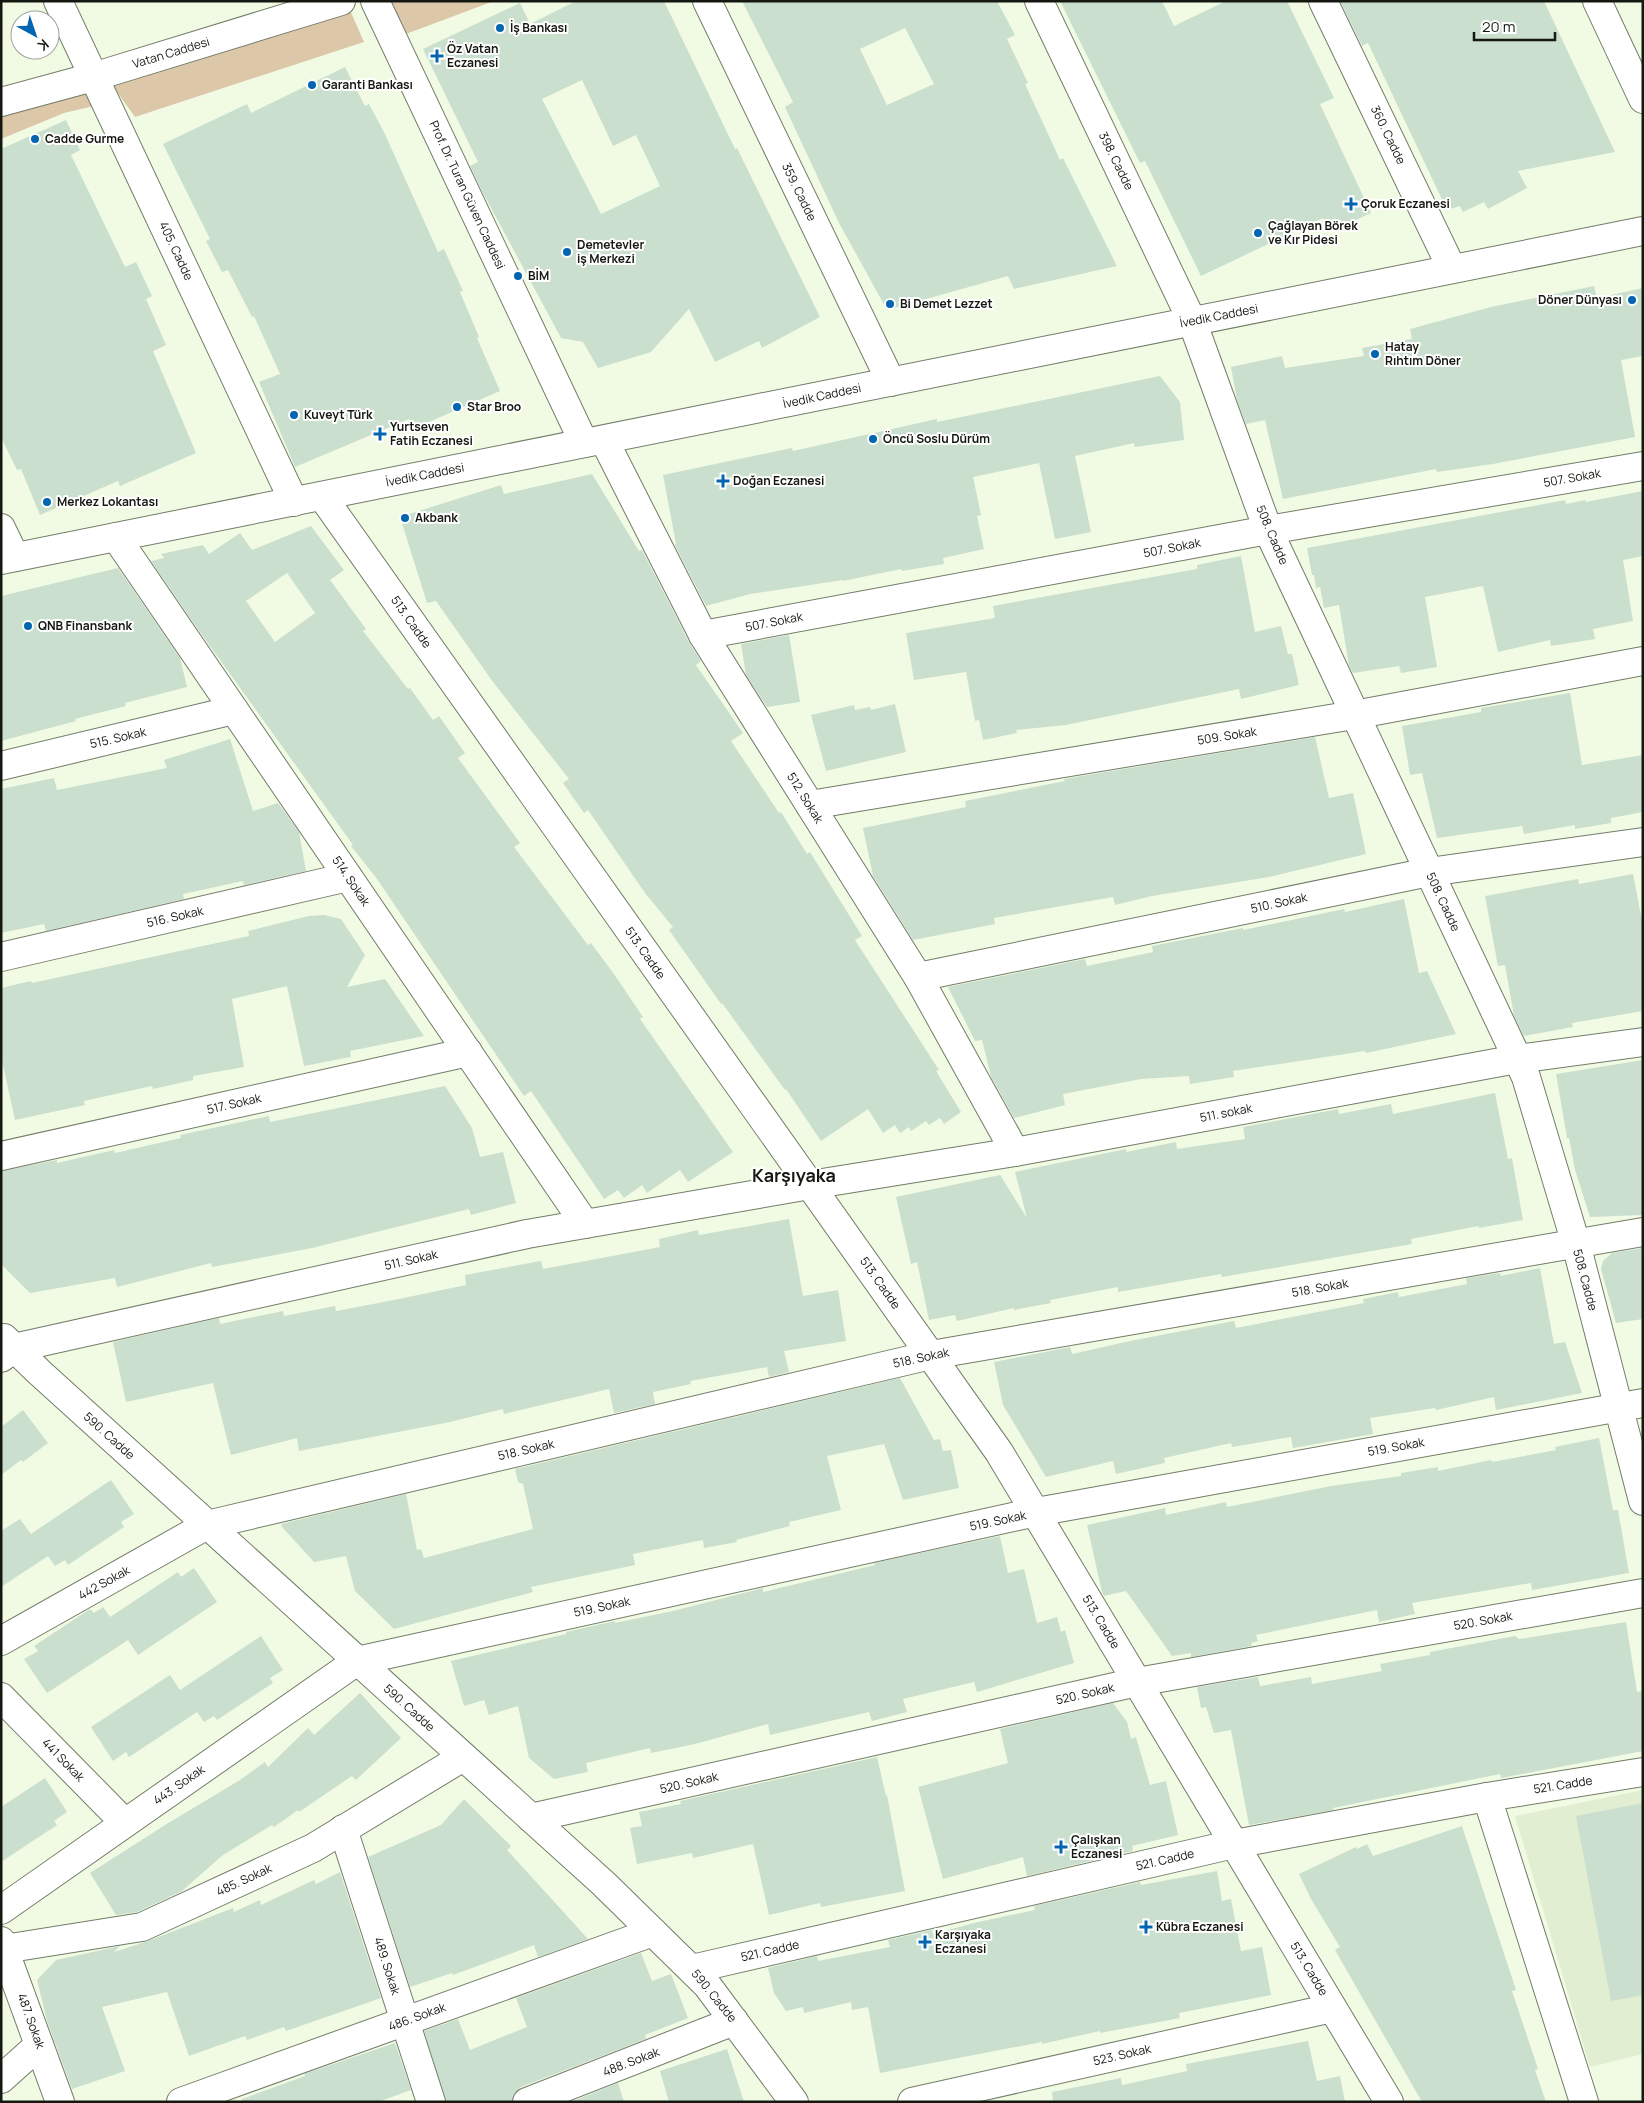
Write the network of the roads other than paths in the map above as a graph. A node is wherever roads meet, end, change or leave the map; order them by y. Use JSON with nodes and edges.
{"nodes":[{"id":1,"x":58,"y":1,"type":"edge"},
{"id":2,"x":341,"y":1,"type":"edge"},
{"id":3,"x":375,"y":1,"type":"edge"},
{"id":4,"x":707,"y":1,"type":"edge"},
{"id":5,"x":1040,"y":1,"type":"edge"},
{"id":6,"x":1324,"y":1,"type":"edge"},
{"id":7,"x":1597,"y":1,"type":"edge"},
{"id":8,"x":93,"y":77,"type":"junction"},
{"id":9,"x":1643,"y":100,"type":"edge"},
{"id":10,"x":1,"y":102,"type":"edge"},
{"id":11,"x":1643,"y":231,"type":"edge"},
{"id":12,"x":1452,"y":269,"type":"junction"},
{"id":13,"x":1192,"y":321,"type":"junction"},
{"id":14,"x":890,"y":382,"type":"junction"},
{"id":15,"x":594,"y":442,"type":"junction"},
{"id":16,"x":1643,"y":466,"type":"edge"},
{"id":17,"x":322,"y":496,"type":"junction"},
{"id":18,"x":294,"y":502,"type":"junction"},
{"id":19,"x":1,"y":528,"type":"edge"},
{"id":20,"x":1268,"y":530,"type":"junction"},
{"id":21,"x":116,"y":537,"type":"junction"},
{"id":22,"x":8,"y":559,"type":"edge"},
{"id":23,"x":703,"y":636,"type":"junction"},
{"id":24,"x":1643,"y":661,"type":"edge"},
{"id":25,"x":234,"y":710,"type":"junction"},
{"id":26,"x":1354,"y":715,"type":"junction"},
{"id":27,"x":1,"y":766,"type":"edge"},
{"id":28,"x":810,"y":805,"type":"junction"},
{"id":29,"x":1643,"y":842,"type":"edge"},
{"id":30,"x":1429,"y":872,"type":"junction"},
{"id":31,"x":348,"y":877,"type":"junction"},
{"id":32,"x":1,"y":957,"type":"edge"},
{"id":33,"x":918,"y":977,"type":"junction"},
{"id":34,"x":1643,"y":1042,"type":"edge"},
{"id":35,"x":468,"y":1052,"type":"junction"},
{"id":36,"x":1518,"y":1059,"type":"junction"},
{"id":37,"x":1015,"y":1152,"type":"junction"},
{"id":38,"x":1,"y":1156,"type":"edge"},
{"id":39,"x":810,"y":1185,"type":"junction"},
{"id":40,"x":586,"y":1224,"type":"junction"},
{"id":41,"x":1643,"y":1232,"type":"edge"},
{"id":42,"x":1576,"y":1244,"type":"junction"},
{"id":43,"x":6,"y":1347,"type":"edge"},
{"id":44,"x":931,"y":1355,"type":"junction"},
{"id":45,"x":1631,"y":1405,"type":"edge"},
{"id":46,"x":1643,"y":1501,"type":"edge"},
{"id":47,"x":1036,"y":1512,"type":"junction"},
{"id":48,"x":207,"y":1525,"type":"junction"},
{"id":49,"x":1643,"y":1593,"type":"edge"},
{"id":50,"x":1,"y":1641,"type":"edge"},
{"id":51,"x":357,"y":1661,"type":"junction"},
{"id":52,"x":1137,"y":1682,"type":"junction"},
{"id":53,"x":1,"y":1697,"type":"edge"},
{"id":54,"x":463,"y":1757,"type":"junction"},
{"id":55,"x":1643,"y":1772,"type":"edge"},
{"id":56,"x":1487,"y":1797,"type":"junction"},
{"id":57,"x":531,"y":1818,"type":"junction"},
{"id":58,"x":125,"y":1823,"type":"junction"},
{"id":59,"x":343,"y":1830,"type":"junction"},
{"id":60,"x":1234,"y":1844,"type":"junction"},
{"id":61,"x":1,"y":1910,"type":"edge"},
{"id":62,"x":653,"y":1932,"type":"junction"},
{"id":63,"x":3,"y":1945,"type":"edge"},
{"id":64,"x":692,"y":1969,"type":"junction"},
{"id":65,"x":1332,"y":2008,"type":"junction"},
{"id":66,"x":406,"y":2021,"type":"junction"},
{"id":67,"x":734,"y":2021,"type":"junction"},
{"id":68,"x":40,"y":2045,"type":"junction"},
{"id":69,"x":1,"y":2079,"type":"edge"},
{"id":70,"x":60,"y":2102,"type":"edge"},
{"id":71,"x":181,"y":2102,"type":"edge"},
{"id":72,"x":431,"y":2102,"type":"edge"},
{"id":73,"x":527,"y":2102,"type":"edge"},
{"id":74,"x":794,"y":2102,"type":"edge"},
{"id":75,"x":912,"y":2102,"type":"edge"},
{"id":76,"x":1389,"y":2102,"type":"edge"},
{"id":77,"x":1584,"y":2102,"type":"edge"}],
"edges":[{"from":1,"to":8,"type":"street","name":"405. Cadde"},
{"from":2,"to":8,"type":"street","name":"Vatan Caddesi"},
{"from":3,"to":15,"type":"street","name":"Prof. Dr. Turan Güven Caddesi"},
{"from":4,"to":14,"type":"street","name":"359. Cadde"},
{"from":5,"to":13,"type":"street","name":"398. Cadde"},
{"from":6,"to":12,"type":"street","name":"360. Cadde"},
{"from":7,"to":9,"type":"street"},
{"from":8,"to":10,"type":"street","name":"Vatan Caddesi"},
{"from":8,"to":18,"type":"street","name":"405. Cadde"},
{"from":11,"to":12,"type":"street","name":"İvedik Caddesi"},
{"from":12,"to":13,"type":"street","name":"İvedik Caddesi"},
{"from":13,"to":14,"type":"street","name":"İvedik Caddesi"},
{"from":13,"to":20,"type":"street","name":"508. Cadde"},
{"from":14,"to":15,"type":"street","name":"İvedik Caddesi"},
{"from":15,"to":17,"type":"street","name":"İvedik Caddesi"},
{"from":15,"to":23,"type":"street","name":"512. Sokak"},
{"from":16,"to":20,"type":"street","name":"507. Sokak"},
{"from":17,"to":18,"type":"street","name":"İvedik Caddesi"},
{"from":17,"to":39,"type":"street","name":"513. Cadde"},
{"from":18,"to":21,"type":"street","name":"İvedik Caddesi"},
{"from":19,"to":22,"type":"street"},
{"from":20,"to":23,"type":"street","name":"507. Sokak"},
{"from":20,"to":26,"type":"street","name":"508. Cadde"},
{"from":21,"to":22,"type":"street","name":"İvedik Caddesi"},
{"from":21,"to":25,"type":"street","name":"514. Sokak"},
{"from":23,"to":28,"type":"street","name":"512. Sokak"},
{"from":24,"to":26,"type":"street","name":"509. Sokak"},
{"from":25,"to":27,"type":"street","name":"515. Sokak"},
{"from":25,"to":31,"type":"street","name":"514. Sokak"},
{"from":26,"to":28,"type":"street","name":"509. Sokak"},
{"from":26,"to":30,"type":"street","name":"508. Cadde"},
{"from":28,"to":33,"type":"street","name":"512. Sokak"},
{"from":29,"to":30,"type":"street","name":"510. Sokak"},
{"from":30,"to":33,"type":"street","name":"510. Sokak"},
{"from":30,"to":36,"type":"street","name":"508. Cadde"},
{"from":31,"to":32,"type":"street","name":"516. Sokak"},
{"from":31,"to":35,"type":"street","name":"514. Sokak"},
{"from":33,"to":37,"type":"street","name":"512. Sokak"},
{"from":34,"to":36,"type":"street","name":"511. sokak"},
{"from":35,"to":38,"type":"street","name":"517. Sokak"},
{"from":35,"to":40,"type":"street","name":"514. Sokak"},
{"from":36,"to":37,"type":"street","name":"511. sokak"},
{"from":36,"to":42,"type":"street","name":"508. Cadde"},
{"from":37,"to":39,"type":"street","name":"511. sokak"},
{"from":39,"to":40,"type":"street","name":"511. Sokak"},
{"from":39,"to":44,"type":"street","name":"513. Cadde"},
{"from":40,"to":43,"type":"street","name":"511. Sokak"},
{"from":41,"to":42,"type":"street","name":"518. Sokak"},
{"from":42,"to":44,"type":"street","name":"518. Sokak"},
{"from":42,"to":45,"type":"street","name":"508. Cadde"},
{"from":43,"to":48,"type":"street","name":"590. Cadde"},
{"from":44,"to":47,"type":"street","name":"513. Cadde"},
{"from":44,"to":48,"type":"street","name":"518. Sokak"},
{"from":45,"to":46,"type":"street","name":"508. Cadde"},
{"from":45,"to":47,"type":"street","name":"519. Sokak"},
{"from":47,"to":51,"type":"street","name":"519. Sokak"},
{"from":47,"to":52,"type":"street","name":"513. Cadde"},
{"from":48,"to":50,"type":"street","name":"442 Sokak"},
{"from":48,"to":51,"type":"street","name":"590. Cadde"},
{"from":49,"to":52,"type":"street","name":"520. Sokak"},
{"from":51,"to":54,"type":"street","name":"590. Cadde"},
{"from":51,"to":58,"type":"street","name":"443. Sokak"},
{"from":52,"to":57,"type":"street","name":"520. Sokak"},
{"from":52,"to":60,"type":"street","name":"513. Cadde"},
{"from":53,"to":58,"type":"street","name":"441 Sokak"},
{"from":54,"to":57,"type":"street","name":"590. Cadde"},
{"from":54,"to":59,"type":"street","name":"485. Sokak"},
{"from":55,"to":56,"type":"street","name":"521. Cadde"},
{"from":56,"to":60,"type":"street","name":"521. Cadde"},
{"from":56,"to":77,"type":"street"},
{"from":57,"to":62,"type":"street","name":"590. Cadde"},
{"from":58,"to":61,"type":"street","name":"443. Sokak"},
{"from":59,"to":63,"type":"street","name":"485. Sokak"},
{"from":59,"to":66,"type":"street","name":"489. Sokak"},
{"from":60,"to":64,"type":"street","name":"521. Cadde"},
{"from":60,"to":65,"type":"street","name":"513. Cadde"},
{"from":62,"to":64,"type":"street","name":"590. Cadde"},
{"from":62,"to":66,"type":"street","name":"486. Sokak"},
{"from":63,"to":68,"type":"street","name":"487. Sokak"},
{"from":64,"to":67,"type":"street","name":"590. Cadde"},
{"from":65,"to":75,"type":"street","name":"523. Sokak"},
{"from":65,"to":76,"type":"street","name":"513. Cadde"},
{"from":66,"to":71,"type":"street","name":"486. Sokak"},
{"from":66,"to":72,"type":"street","name":"489. Sokak"},
{"from":67,"to":73,"type":"street","name":"488. Sokak"},
{"from":67,"to":74,"type":"street","name":"590. Cadde"},
{"from":68,"to":69,"type":"street"},
{"from":68,"to":70,"type":"street","name":"487. Sokak"}]}
